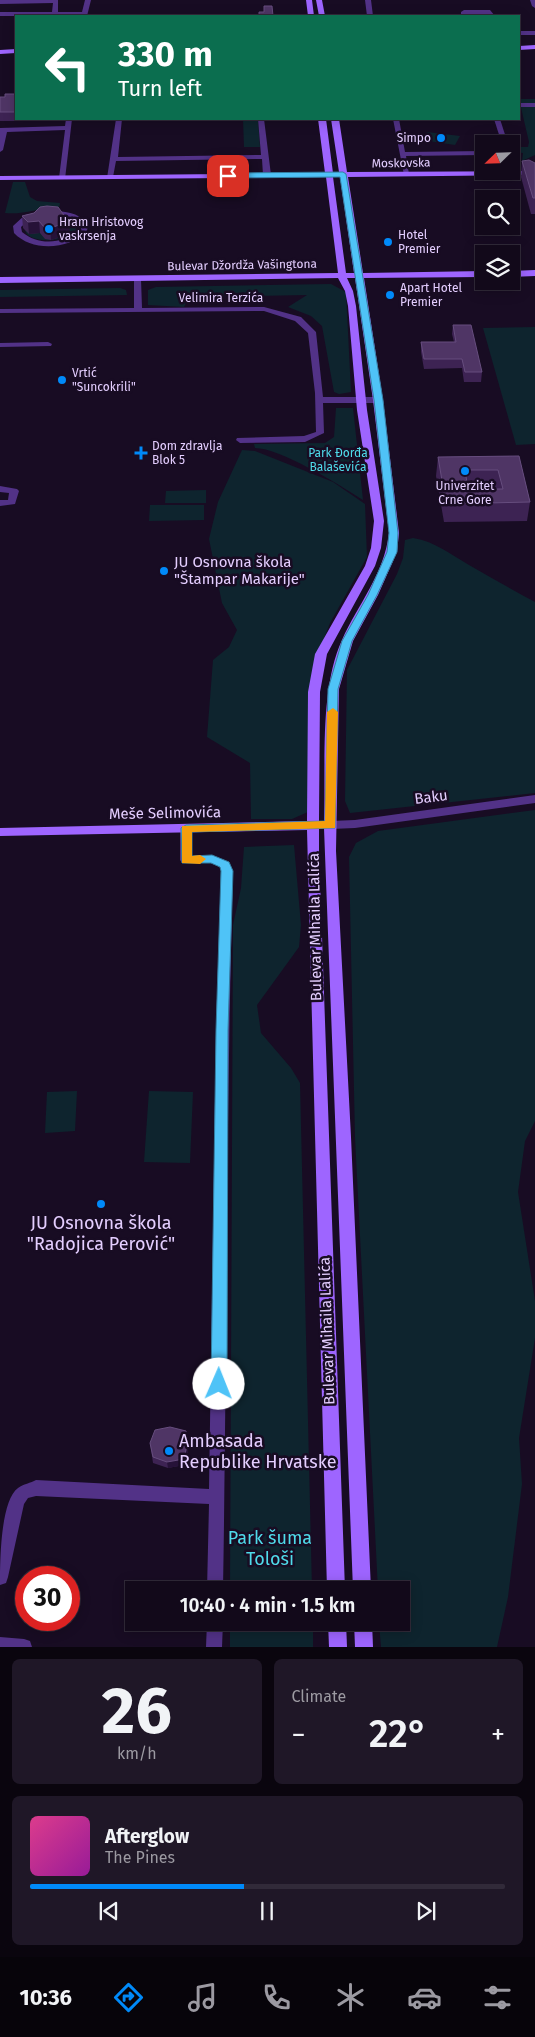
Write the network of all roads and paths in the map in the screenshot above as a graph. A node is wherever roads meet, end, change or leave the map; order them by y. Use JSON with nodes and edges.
{"nodes":[{"id":1,"x":88,"y":0,"type":"edge"},
{"id":2,"x":309,"y":0,"type":"edge"},
{"id":3,"x":320,"y":0,"type":"edge"},
{"id":4,"x":368,"y":0,"type":"edge"},
{"id":5,"x":533,"y":0,"type":"edge"},
{"id":6,"x":0,"y":2,"type":"edge"},
{"id":7,"x":535,"y":6,"type":"edge"},
{"id":8,"x":0,"y":14,"type":"edge"},
{"id":9,"x":54,"y":14,"type":"junction"},
{"id":10,"x":464,"y":14,"type":"edge"},
{"id":11,"x":491,"y":14,"type":"edge"},
{"id":12,"x":84,"y":15,"type":"edge"},
{"id":13,"x":311,"y":15,"type":"edge"},
{"id":14,"x":322,"y":15,"type":"edge"},
{"id":15,"x":370,"y":15,"type":"edge"},
{"id":16,"x":520,"y":33,"type":"edge"},
{"id":17,"x":535,"y":33,"type":"edge"},
{"id":18,"x":535,"y":47,"type":"edge"},
{"id":19,"x":520,"y":48,"type":"edge"},
{"id":20,"x":15,"y":51,"type":"edge"},
{"id":21,"x":0,"y":52,"type":"edge"},
{"id":22,"x":520,"y":105,"type":"edge"},
{"id":23,"x":535,"y":105,"type":"edge"},
{"id":24,"x":69,"y":120,"type":"edge"},
{"id":25,"x":119,"y":120,"type":"edge"},
{"id":26,"x":261,"y":120,"type":"edge"},
{"id":27,"x":322,"y":120,"type":"edge"},
{"id":28,"x":335,"y":120,"type":"edge"},
{"id":29,"x":396,"y":120,"type":"edge"},
{"id":30,"x":497,"y":120,"type":"edge"},
{"id":31,"x":67,"y":128,"type":"junction"},
{"id":32,"x":2,"y":130,"type":"edge"},
{"id":33,"x":502,"y":135,"type":"edge"},
{"id":34,"x":0,"y":150,"type":"edge"},
{"id":35,"x":475,"y":152,"type":"edge"},
{"id":36,"x":402,"y":154,"type":"junction"},
{"id":37,"x":264,"y":157,"type":"junction"},
{"id":38,"x":114,"y":159,"type":"junction"},
{"id":39,"x":535,"y":173,"type":"edge"},
{"id":40,"x":329,"y":174,"type":"junction"},
{"id":41,"x":343,"y":174,"type":"junction"},
{"id":42,"x":406,"y":174,"type":"junction"},
{"id":43,"x":267,"y":175,"type":"junction"},
{"id":44,"x":109,"y":177,"type":"junction"},
{"id":45,"x":0,"y":178,"type":"edge"},
{"id":46,"x":63,"y":178,"type":"junction"},
{"id":47,"x":61,"y":242,"type":"joint"},
{"id":48,"x":535,"y":273,"type":"edge"},
{"id":49,"x":475,"y":274,"type":"edge"},
{"id":50,"x":520,"y":274,"type":"edge"},
{"id":51,"x":343,"y":279,"type":"junction"},
{"id":52,"x":359,"y":279,"type":"junction"},
{"id":53,"x":520,"y":279,"type":"edge"},
{"id":54,"x":535,"y":279,"type":"edge"},
{"id":55,"x":0,"y":280,"type":"edge"},
{"id":56,"x":475,"y":280,"type":"edge"},
{"id":57,"x":137,"y":282,"type":"junction"},
{"id":58,"x":0,"y":286,"type":"edge"},
{"id":59,"x":0,"y":311,"type":"edge"},
{"id":60,"x":138,"y":311,"type":"junction"},
{"id":61,"x":48,"y":344,"type":"dead end"},
{"id":62,"x":0,"y":345,"type":"edge"},
{"id":63,"x":319,"y":400,"type":"junction"},
{"id":64,"x":362,"y":400,"type":"junction"},
{"id":65,"x":378,"y":400,"type":"junction"},
{"id":66,"x":240,"y":440,"type":"dead end"},
{"id":67,"x":0,"y":489,"type":"edge"},
{"id":68,"x":0,"y":503,"type":"edge"},
{"id":69,"x":535,"y":799,"type":"edge"},
{"id":70,"x":331,"y":825,"type":"junction"},
{"id":71,"x":312,"y":826,"type":"junction"},
{"id":72,"x":186,"y":828,"type":"junction"},
{"id":73,"x":0,"y":832,"type":"edge"},
{"id":74,"x":217,"y":1497,"type":"junction"},
{"id":75,"x":0,"y":1577,"type":"edge"},
{"id":76,"x":215,"y":1581,"type":"edge"},
{"id":77,"x":336,"y":1581,"type":"edge"},
{"id":78,"x":362,"y":1581,"type":"edge"},
{"id":79,"x":214,"y":1631,"type":"edge"},
{"id":80,"x":337,"y":1631,"type":"edge"},
{"id":81,"x":363,"y":1631,"type":"edge"},
{"id":82,"x":0,"y":1645,"type":"edge"},
{"id":83,"x":24,"y":1647,"type":"edge"},
{"id":84,"x":214,"y":1647,"type":"edge"},
{"id":85,"x":338,"y":1647,"type":"edge"},
{"id":86,"x":364,"y":1647,"type":"edge"}],
"edges":[{"from":1,"to":12,"type":"street"},
{"from":2,"to":13,"type":"main road"},
{"from":3,"to":14,"type":"main road"},
{"from":4,"to":15,"type":"street"},
{"from":5,"to":7,"type":"street"},
{"from":6,"to":9,"type":"street"},
{"from":8,"to":9,"type":"street"},
{"from":9,"to":12,"type":"street"},
{"from":10,"to":11,"type":"street"},
{"from":16,"to":17,"type":"street"},
{"from":18,"to":19,"type":"main road"},
{"from":20,"to":21,"type":"main road"},
{"from":22,"to":23,"type":"street"},
{"from":24,"to":31,"type":"street"},
{"from":25,"to":38,"type":"street"},
{"from":26,"to":37,"type":"street"},
{"from":27,"to":40,"type":"main road","name":"Bulevar Mihaila Lalića"},
{"from":28,"to":41,"type":"main road","name":"Bulevar Mihaila Lalića"},
{"from":29,"to":36,"type":"street"},
{"from":30,"to":33,"type":"street"},
{"from":31,"to":32,"type":"street"},
{"from":31,"to":46,"type":"street"},
{"from":32,"to":34,"type":"street"},
{"from":35,"to":36,"type":"street","name":"Moskovska"},
{"from":36,"to":42,"type":"street"},
{"from":37,"to":38,"type":"street"},
{"from":37,"to":43,"type":"street"},
{"from":38,"to":44,"type":"street"},
{"from":39,"to":42,"type":"main road","name":"Moskovska"},
{"from":40,"to":41,"type":"main road","name":"Moskovska"},
{"from":40,"to":43,"type":"main road","name":"Moskovska"},
{"from":40,"to":51,"type":"main road","name":"Bulevar Mihaila Lalića"},
{"from":41,"to":42,"type":"main road","name":"Moskovska"},
{"from":41,"to":52,"type":"main road","name":"Bulevar Mihaila Lalića"},
{"from":43,"to":44,"type":"main road","name":"Moskovska"},
{"from":44,"to":46,"type":"main road","name":"Moskovska"},
{"from":45,"to":46,"type":"main road","name":"Moskovska"},
{"from":47,"to":47,"type":"street"},
{"from":48,"to":50,"type":"main road"},
{"from":49,"to":52,"type":"main road","name":"Bulevar Džordža Vašingtona"},
{"from":51,"to":52,"type":"main road","name":"Bulevar Džordža Vašingtona"},
{"from":51,"to":57,"type":"main road","name":"Bulevar Džordža Vašingtona"},
{"from":51,"to":64,"type":"main road","name":"Bulevar Mihaila Lalića"},
{"from":52,"to":56,"type":"main road","name":"Bulevar Džordža Vašingtona"},
{"from":52,"to":65,"type":"main road","name":"Bulevar Mihaila Lalića"},
{"from":53,"to":54,"type":"main road"},
{"from":55,"to":57,"type":"main road","name":"Bulevar Džordža Vašingtona"},
{"from":57,"to":58,"type":"main road","name":"Bulevar Džordža Vašingtona"},
{"from":57,"to":60,"type":"street"},
{"from":59,"to":60,"type":"street","name":"Velimira Terzića"},
{"from":60,"to":63,"type":"street","name":"Velimira Terzića"},
{"from":61,"to":62,"type":"street"},
{"from":63,"to":64,"type":"street"},
{"from":63,"to":66,"type":"street","name":"Velimira Terzića"},
{"from":64,"to":65,"type":"street"},
{"from":64,"to":71,"type":"main road","name":"Bulevar Mihaila Lalića"},
{"from":65,"to":70,"type":"main road","name":"Bulevar Mihaila Lalića"},
{"from":67,"to":68,"type":"street"},
{"from":69,"to":70,"type":"street","name":"Baku"},
{"from":70,"to":71,"type":"main road","name":"Meše Selimovića"},
{"from":70,"to":78,"type":"main road","name":"Bulevar Mihaila Lalića"},
{"from":71,"to":72,"type":"main road","name":"Meše Selimovića"},
{"from":71,"to":77,"type":"main road","name":"Bulevar Mihaila Lalića"},
{"from":72,"to":73,"type":"main road","name":"Meše Selimovića"},
{"from":72,"to":74,"type":"street"},
{"from":74,"to":75,"type":"street"},
{"from":74,"to":76,"type":"street"},
{"from":79,"to":84,"type":"street"},
{"from":80,"to":85,"type":"main road"},
{"from":81,"to":86,"type":"main road"},
{"from":82,"to":83,"type":"street"}]}
